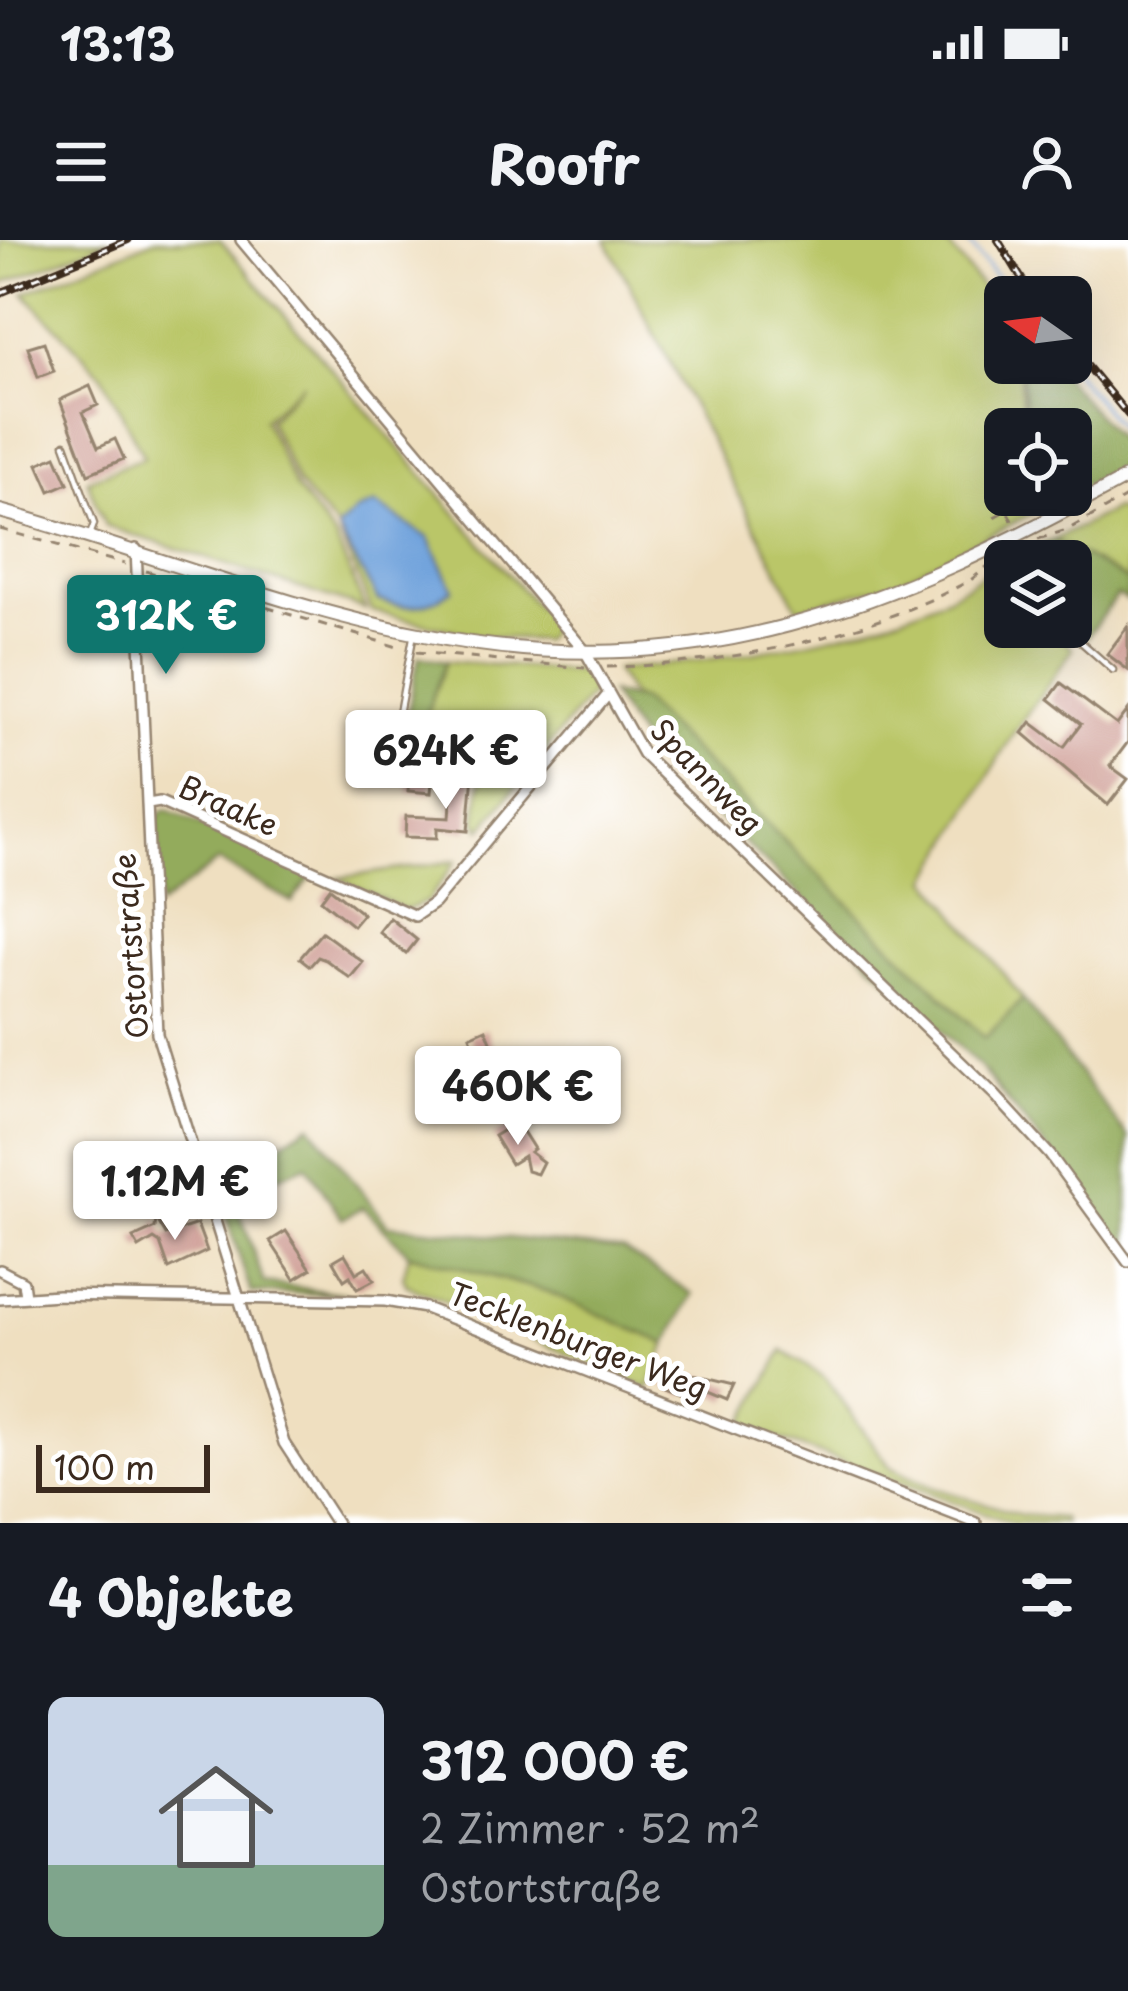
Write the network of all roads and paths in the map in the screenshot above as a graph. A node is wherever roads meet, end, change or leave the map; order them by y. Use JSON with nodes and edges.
{"nodes":[{"id":1,"x":241,"y":240,"type":"edge"},
{"id":2,"x":65,"y":444,"type":"dead end"},
{"id":3,"x":1128,"y":477,"type":"edge"},
{"id":4,"x":1128,"y":496,"type":"edge"},
{"id":5,"x":0,"y":511,"type":"edge"},
{"id":6,"x":994,"y":517,"type":"dead end"},
{"id":7,"x":1015,"y":528,"type":"dead end"},
{"id":8,"x":0,"y":529,"type":"edge"},
{"id":9,"x":90,"y":535,"type":"junction"},
{"id":10,"x":1027,"y":540,"type":"edge"},
{"id":11,"x":1042,"y":540,"type":"edge"},
{"id":12,"x":136,"y":549,"type":"junction"},
{"id":13,"x":984,"y":562,"type":"edge"},
{"id":14,"x":134,"y":567,"type":"junction"},
{"id":15,"x":984,"y":570,"type":"edge"},
{"id":16,"x":414,"y":633,"type":"junction"},
{"id":17,"x":1088,"y":648,"type":"edge"},
{"id":18,"x":411,"y":651,"type":"junction"},
{"id":19,"x":585,"y":651,"type":"junction"},
{"id":20,"x":592,"y":668,"type":"junction"},
{"id":21,"x":1113,"y":670,"type":"dead end"},
{"id":22,"x":606,"y":697,"type":"junction"},
{"id":23,"x":399,"y":769,"type":"dead end"},
{"id":24,"x":148,"y":804,"type":"junction"},
{"id":25,"x":1128,"y":1262,"type":"edge"},
{"id":26,"x":0,"y":1270,"type":"edge"},
{"id":27,"x":25,"y":1296,"type":"junction"},
{"id":28,"x":0,"y":1300,"type":"edge"},
{"id":29,"x":244,"y":1302,"type":"junction"},
{"id":30,"x":335,"y":1523,"type":"edge"},
{"id":31,"x":976,"y":1523,"type":"edge"}],
"edges":[{"from":1,"to":19,"type":"street","name":"Spannweg"},
{"from":2,"to":9,"type":"lane"},
{"from":3,"to":10,"type":"street"},
{"from":4,"to":11,"type":"path"},
{"from":5,"to":9,"type":"street"},
{"from":6,"to":7,"type":"path"},
{"from":8,"to":14,"type":"path"},
{"from":9,"to":12,"type":"street"},
{"from":12,"to":14,"type":"street","name":"Ostortstraße"},
{"from":12,"to":16,"type":"street"},
{"from":13,"to":19,"type":"street"},
{"from":14,"to":18,"type":"path"},
{"from":14,"to":24,"type":"street","name":"Ostortstraße"},
{"from":15,"to":20,"type":"path"},
{"from":16,"to":18,"type":"lane"},
{"from":16,"to":19,"type":"street"},
{"from":17,"to":21,"type":"lane"},
{"from":18,"to":20,"type":"path"},
{"from":18,"to":23,"type":"lane"},
{"from":19,"to":20,"type":"street","name":"Spannweg"},
{"from":20,"to":22,"type":"street","name":"Spannweg"},
{"from":22,"to":24,"type":"street","name":"Braake"},
{"from":22,"to":25,"type":"street","name":"Spannweg"},
{"from":24,"to":29,"type":"street","name":"Ostortstraße"},
{"from":26,"to":27,"type":"street"},
{"from":27,"to":28,"type":"street","name":"Tecklenburger Weg"},
{"from":27,"to":29,"type":"street","name":"Tecklenburger Weg"},
{"from":29,"to":30,"type":"street","name":"Ostortstraße"},
{"from":29,"to":31,"type":"street","name":"Tecklenburger Weg"}]}
